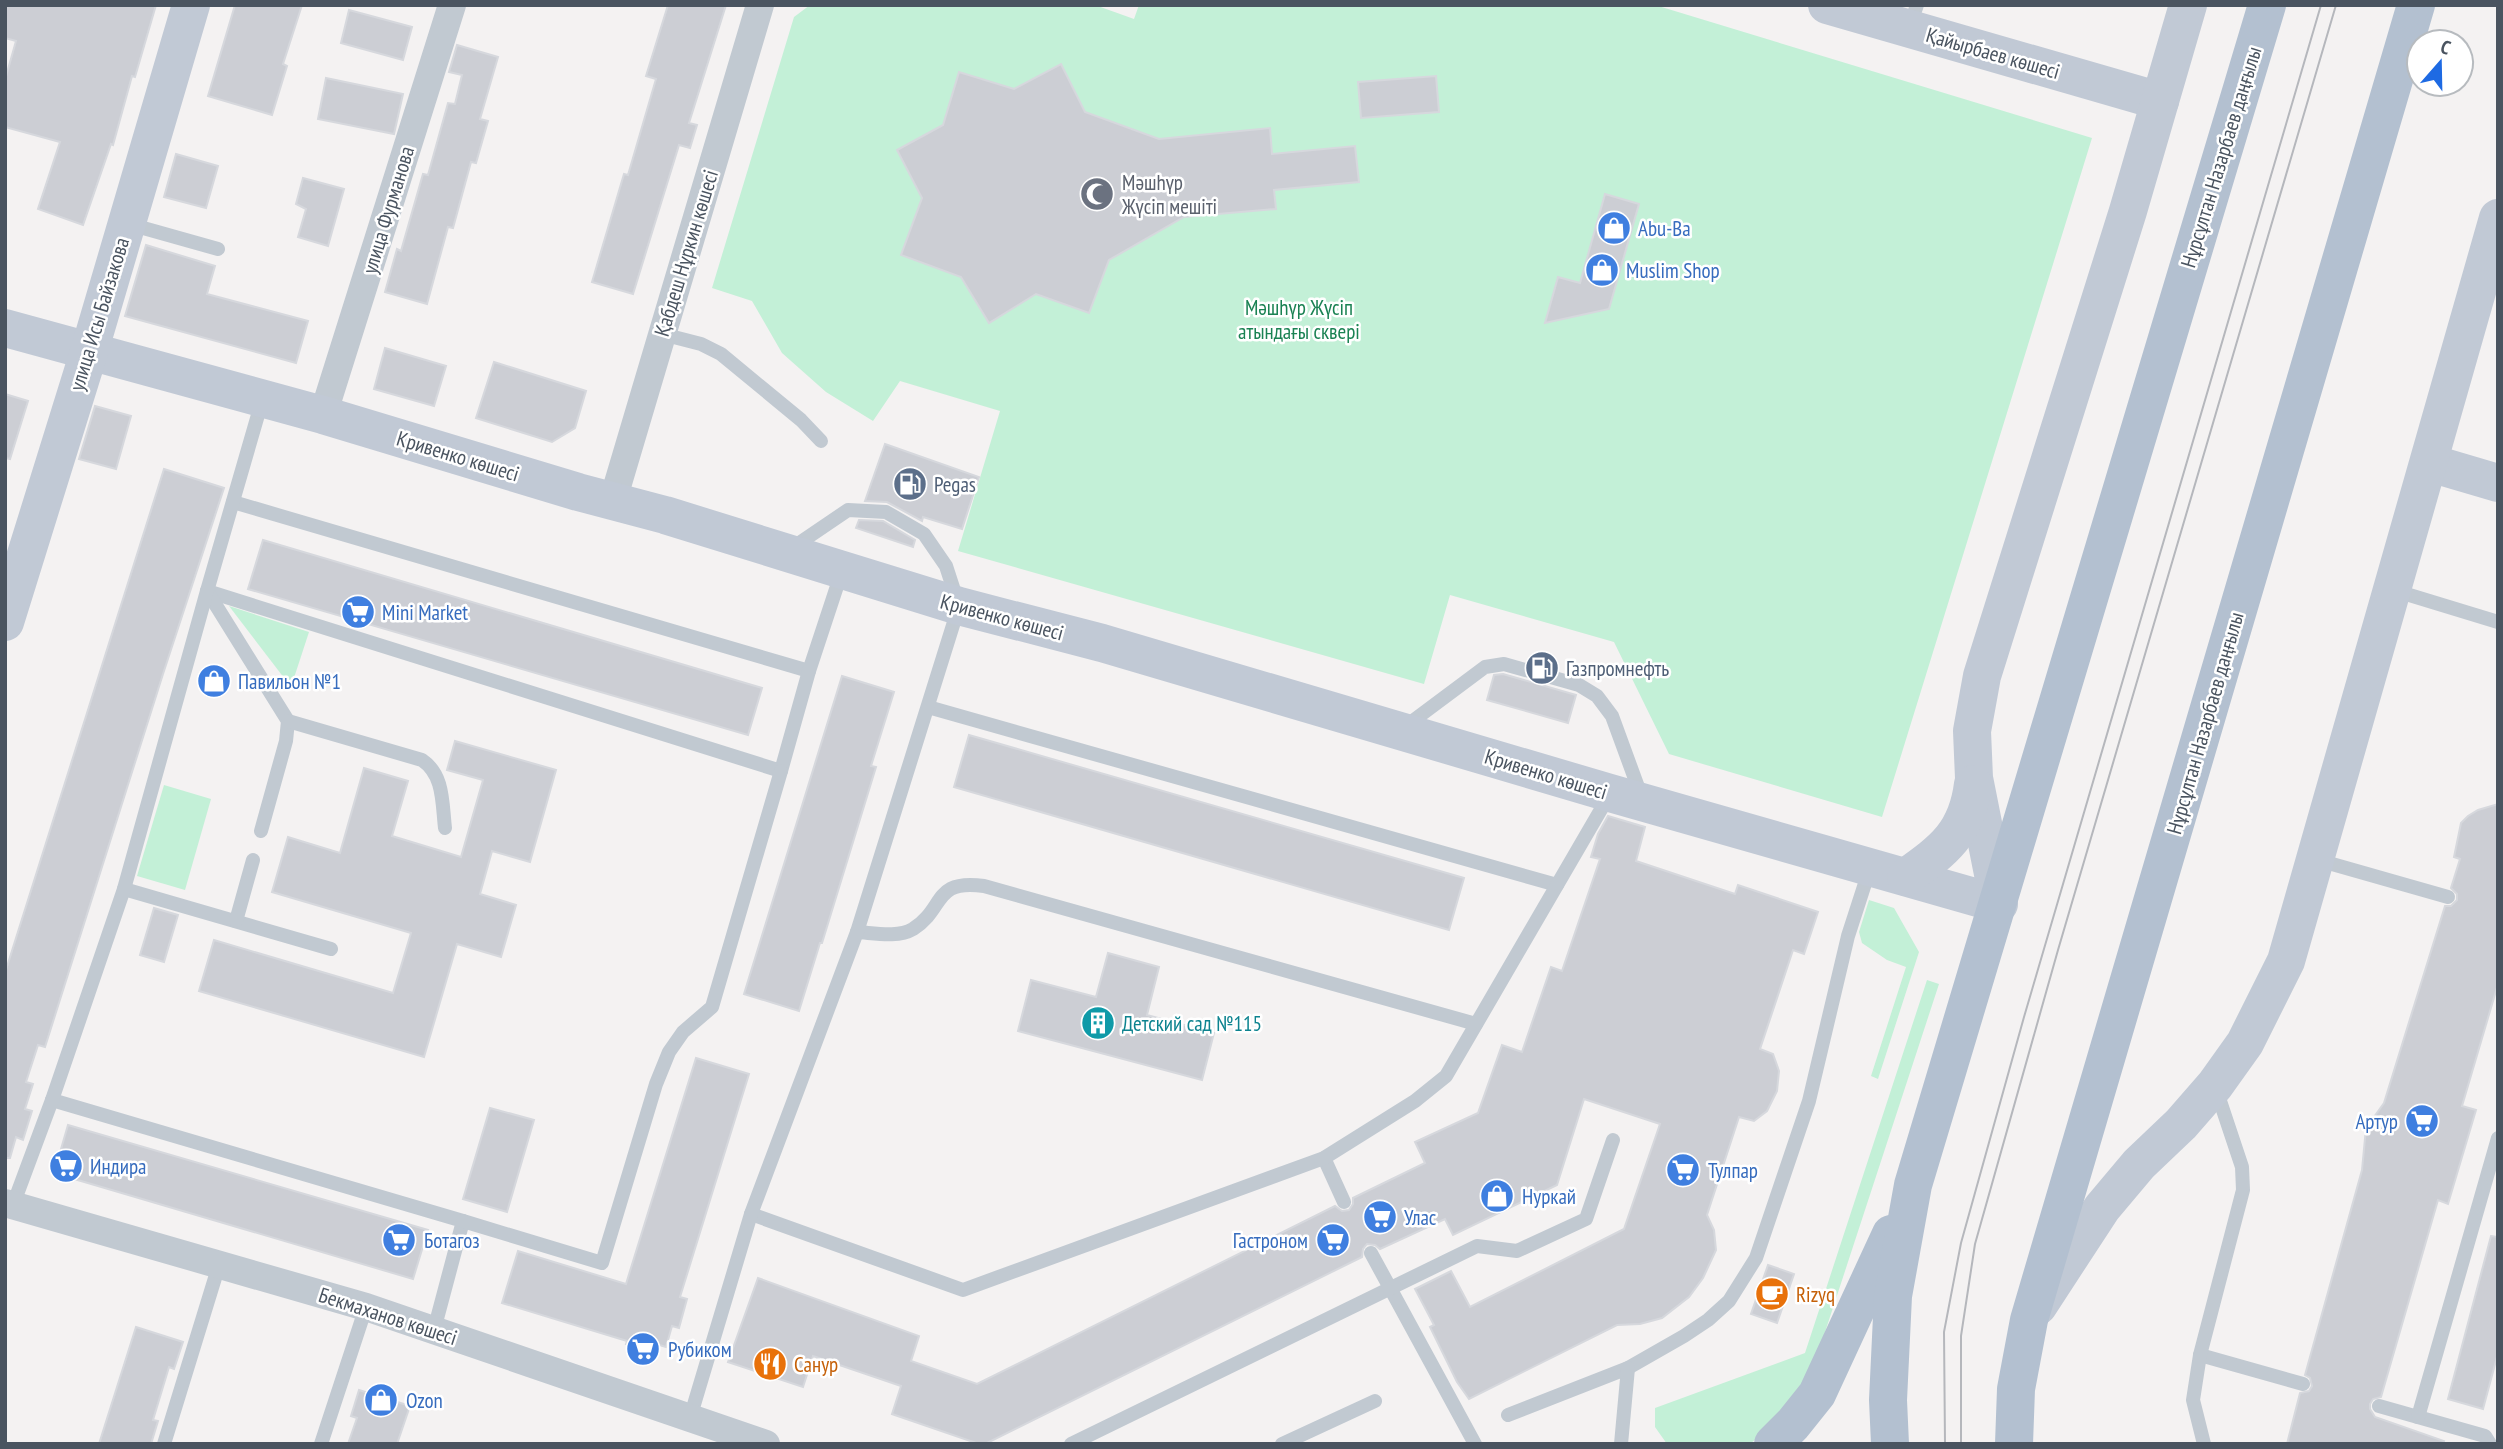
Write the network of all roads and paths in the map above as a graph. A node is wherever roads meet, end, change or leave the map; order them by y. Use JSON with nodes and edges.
{"nodes":[{"id":1,"x":191,"y":5,"type":"edge"},
{"id":2,"x":452,"y":5,"type":"edge"},
{"id":3,"x":760,"y":5,"type":"edge"},
{"id":4,"x":1827,"y":5,"type":"edge"},
{"id":5,"x":2188,"y":5,"type":"edge"},
{"id":6,"x":2267,"y":5,"type":"edge"},
{"id":7,"x":2416,"y":5,"type":"edge"},
{"id":8,"x":1912,"y":17,"type":"edge"},
{"id":9,"x":2160,"y":101,"type":"junction"},
{"id":10,"x":2498,"y":218,"type":"edge"},
{"id":11,"x":127,"y":223,"type":"junction"},
{"id":12,"x":218,"y":250,"type":"dead end"},
{"id":13,"x":5,"y":328,"type":"edge"},
{"id":14,"x":662,"y":334,"type":"junction"},
{"id":15,"x":89,"y":352,"type":"junction"},
{"id":16,"x":263,"y":399,"type":"junction"},
{"id":17,"x":323,"y":415,"type":"junction"},
{"id":18,"x":821,"y":441,"type":"dead end"},
{"id":19,"x":2430,"y":463,"type":"junction"},
{"id":20,"x":2498,"y":483,"type":"edge"},
{"id":21,"x":613,"y":500,"type":"junction"},
{"id":22,"x":233,"y":502,"type":"junction"},
{"id":23,"x":787,"y":552,"type":"junction"},
{"id":24,"x":843,"y":569,"type":"junction"},
{"id":25,"x":2393,"y":590,"type":"junction"},
{"id":26,"x":207,"y":591,"type":"junction"},
{"id":27,"x":959,"y":607,"type":"junction"},
{"id":28,"x":5,"y":622,"type":"edge"},
{"id":29,"x":2498,"y":622,"type":"edge"},
{"id":30,"x":809,"y":671,"type":"junction"},
{"id":31,"x":928,"y":707,"type":"junction"},
{"id":32,"x":288,"y":721,"type":"junction"},
{"id":33,"x":1399,"y":730,"type":"junction"},
{"id":34,"x":780,"y":771,"type":"junction"},
{"id":35,"x":1974,"y":778,"type":"junction"},
{"id":36,"x":1627,"y":798,"type":"junction"},
{"id":37,"x":445,"y":828,"type":"dead end"},
{"id":38,"x":261,"y":831,"type":"dead end"},
{"id":39,"x":2316,"y":859,"type":"junction"},
{"id":40,"x":253,"y":860,"type":"dead end"},
{"id":41,"x":1889,"y":872,"type":"junction"},
{"id":42,"x":1557,"y":885,"type":"junction"},
{"id":43,"x":124,"y":889,"type":"junction"},
{"id":44,"x":2448,"y":897,"type":"dead end"},
{"id":45,"x":1999,"y":904,"type":"junction"},
{"id":46,"x":236,"y":922,"type":"junction"},
{"id":47,"x":857,"y":932,"type":"junction"},
{"id":48,"x":331,"y":949,"type":"dead end"},
{"id":49,"x":1476,"y":1024,"type":"junction"},
{"id":50,"x":2215,"y":1085,"type":"junction"},
{"id":51,"x":52,"y":1100,"type":"junction"},
{"id":52,"x":2498,"y":1138,"type":"edge"},
{"id":53,"x":1613,"y":1140,"type":"dead end"},
{"id":54,"x":1324,"y":1158,"type":"junction"},
{"id":55,"x":2494,"y":1166,"type":"edge"},
{"id":56,"x":1913,"y":1185,"type":"junction"},
{"id":57,"x":1344,"y":1202,"type":"dead end"},
{"id":58,"x":9,"y":1204,"type":"edge"},
{"id":59,"x":751,"y":1214,"type":"junction"},
{"id":60,"x":463,"y":1222,"type":"junction"},
{"id":61,"x":1371,"y":1253,"type":"dead end"},
{"id":62,"x":219,"y":1265,"type":"junction"},
{"id":63,"x":1390,"y":1288,"type":"junction"},
{"id":64,"x":366,"y":1307,"type":"junction"},
{"id":65,"x":2029,"y":1320,"type":"junction"},
{"id":66,"x":434,"y":1330,"type":"junction"},
{"id":67,"x":2200,"y":1355,"type":"junction"},
{"id":68,"x":1628,"y":1368,"type":"junction"},
{"id":69,"x":2303,"y":1384,"type":"dead end"},
{"id":70,"x":1375,"y":1401,"type":"dead end"},
{"id":71,"x":2379,"y":1406,"type":"dead end"},
{"id":72,"x":1508,"y":1415,"type":"dead end"},
{"id":73,"x":2418,"y":1417,"type":"junction"},
{"id":74,"x":690,"y":1418,"type":"junction"},
{"id":75,"x":164,"y":1444,"type":"edge"},
{"id":76,"x":321,"y":1444,"type":"edge"},
{"id":77,"x":766,"y":1444,"type":"edge"},
{"id":78,"x":1071,"y":1444,"type":"edge"},
{"id":79,"x":1282,"y":1444,"type":"edge"},
{"id":80,"x":1475,"y":1444,"type":"edge"},
{"id":81,"x":1621,"y":1444,"type":"edge"},
{"id":82,"x":1773,"y":1444,"type":"edge"},
{"id":83,"x":1890,"y":1444,"type":"edge"},
{"id":84,"x":2014,"y":1444,"type":"edge"},
{"id":85,"x":2204,"y":1444,"type":"edge"},
{"id":86,"x":2490,"y":1444,"type":"edge"}],
"edges":[{"from":1,"to":11,"type":"street","name":"улица Исы Байзакова"},
{"from":2,"to":17,"type":"street","name":"улица Фурманова"},
{"from":3,"to":14,"type":"street","name":"Қабдеш Нұркин көшесі"},
{"from":4,"to":8,"type":"street","name":"Қайырбаев көшесі"},
{"from":5,"to":9,"type":"street"},
{"from":6,"to":45,"type":"main road","name":"Нұрсұлтан Назарбаев даңғылы"},
{"from":7,"to":65,"type":"main road","name":"Нұрсұлтан Назарбаев даңғылы"},
{"from":8,"to":9,"type":"street","name":"Қайырбаев көшесі"},
{"from":9,"to":35,"type":"street"},
{"from":10,"to":19,"type":"street"},
{"from":11,"to":12,"type":"lane"},
{"from":11,"to":15,"type":"street","name":"улица Исы Байзакова"},
{"from":13,"to":15,"type":"street","name":"Кривенко көшесі"},
{"from":14,"to":18,"type":"lane"},
{"from":14,"to":21,"type":"street","name":"Қабдеш Нұркин көшесі"},
{"from":15,"to":16,"type":"street","name":"Кривенко көшесі"},
{"from":15,"to":28,"type":"street","name":"улица Исы Байзакова"},
{"from":16,"to":17,"type":"street","name":"Кривенко көшесі"},
{"from":16,"to":22,"type":"lane"},
{"from":17,"to":21,"type":"street","name":"Кривенко көшесі"},
{"from":19,"to":20,"type":"street"},
{"from":19,"to":25,"type":"street"},
{"from":21,"to":23,"type":"street","name":"Кривенко көшесі"},
{"from":22,"to":26,"type":"lane"},
{"from":22,"to":30,"type":"lane"},
{"from":23,"to":24,"type":"street","name":"Кривенко көшесі"},
{"from":23,"to":27,"type":"lane"},
{"from":24,"to":27,"type":"street","name":"Кривенко көшесі"},
{"from":24,"to":30,"type":"lane"},
{"from":25,"to":29,"type":"lane"},
{"from":25,"to":39,"type":"street"},
{"from":26,"to":32,"type":"lane"},
{"from":26,"to":34,"type":"lane"},
{"from":26,"to":43,"type":"lane"},
{"from":27,"to":31,"type":"lane"},
{"from":27,"to":33,"type":"street","name":"Кривенко көшесі"},
{"from":30,"to":34,"type":"lane"},
{"from":31,"to":42,"type":"lane"},
{"from":31,"to":47,"type":"lane"},
{"from":32,"to":37,"type":"lane"},
{"from":32,"to":38,"type":"lane"},
{"from":33,"to":36,"type":"street","name":"Кривенко көшесі"},
{"from":33,"to":36,"type":"lane"},
{"from":34,"to":60,"type":"lane"},
{"from":35,"to":41,"type":"street"},
{"from":35,"to":45,"type":"street"},
{"from":36,"to":41,"type":"street","name":"Кривенко көшесі"},
{"from":36,"to":42,"type":"lane"},
{"from":39,"to":44,"type":"lane"},
{"from":39,"to":50,"type":"street"},
{"from":40,"to":46,"type":"lane"},
{"from":41,"to":45,"type":"street","name":"Кривенко көшесі"},
{"from":41,"to":68,"type":"lane"},
{"from":42,"to":49,"type":"lane"},
{"from":43,"to":46,"type":"lane"},
{"from":43,"to":51,"type":"lane"},
{"from":45,"to":56,"type":"main road","name":"Нұрсұлтан Назарбаев даңғылы"},
{"from":46,"to":48,"type":"lane"},
{"from":47,"to":49,"type":"lane"},
{"from":47,"to":59,"type":"lane"},
{"from":49,"to":54,"type":"lane"},
{"from":50,"to":65,"type":"street"},
{"from":50,"to":67,"type":"lane"},
{"from":51,"to":58,"type":"lane"},
{"from":51,"to":60,"type":"lane"},
{"from":52,"to":55,"type":"lane"},
{"from":53,"to":63,"type":"lane"},
{"from":54,"to":57,"type":"lane"},
{"from":54,"to":59,"type":"lane"},
{"from":55,"to":73,"type":"lane"},
{"from":56,"to":82,"type":"main road"},
{"from":56,"to":83,"type":"main road","name":"Нұрсұлтан Назарбаев даңғылы"},
{"from":58,"to":62,"type":"street","name":"Бекмаханов көшесі"},
{"from":59,"to":74,"type":"lane"},
{"from":60,"to":66,"type":"lane"},
{"from":61,"to":63,"type":"lane"},
{"from":62,"to":64,"type":"street","name":"Бекмаханов көшесі"},
{"from":62,"to":75,"type":"lane"},
{"from":63,"to":78,"type":"lane"},
{"from":63,"to":80,"type":"lane"},
{"from":64,"to":66,"type":"street","name":"Бекмаханов көшесі"},
{"from":64,"to":76,"type":"lane"},
{"from":65,"to":84,"type":"main road","name":"Нұрсұлтан Назарбаев даңғылы"},
{"from":66,"to":74,"type":"street","name":"Бекмаханов көшесі"},
{"from":67,"to":69,"type":"lane"},
{"from":67,"to":85,"type":"lane"},
{"from":68,"to":72,"type":"lane"},
{"from":68,"to":81,"type":"lane"},
{"from":70,"to":79,"type":"lane"},
{"from":71,"to":73,"type":"lane"},
{"from":73,"to":86,"type":"lane"},
{"from":74,"to":77,"type":"street","name":"Бекмаханов көшесі"}]}
